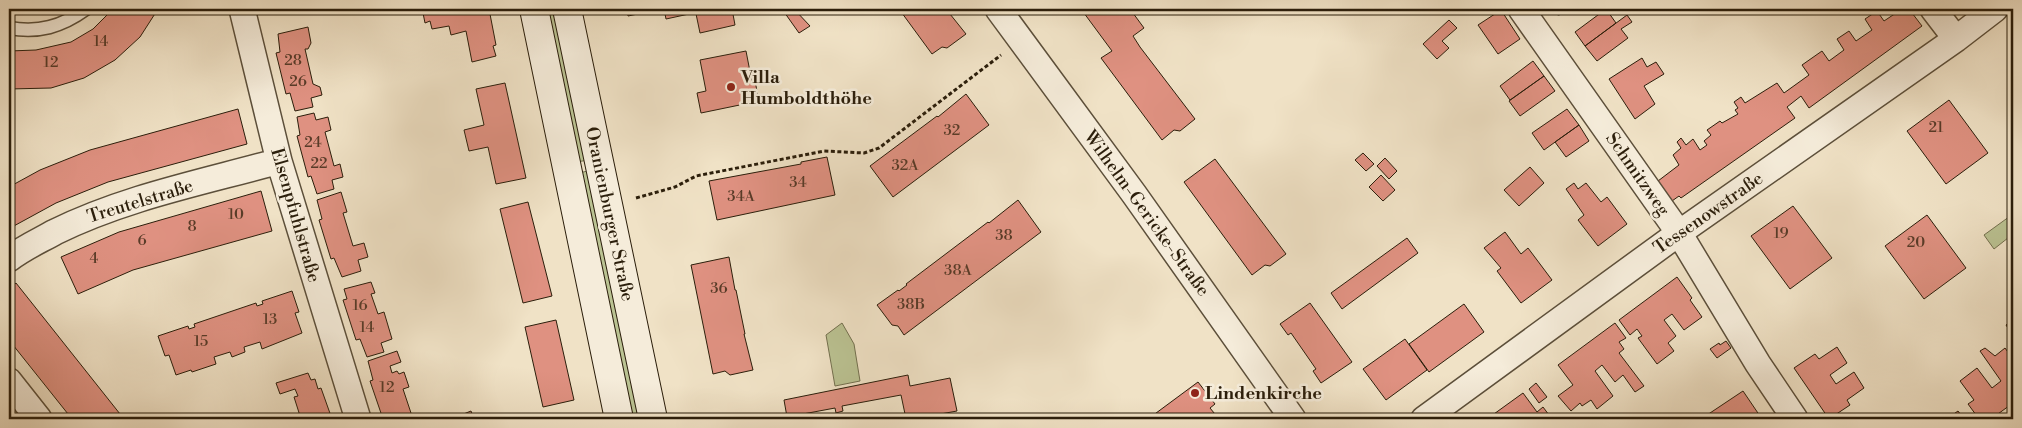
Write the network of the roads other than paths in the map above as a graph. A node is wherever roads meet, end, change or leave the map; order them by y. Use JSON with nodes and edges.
{"nodes":[{"id":1,"x":86,"y":9,"type":"edge"},
{"id":2,"x":242,"y":9,"type":"edge"},
{"id":3,"x":534,"y":9,"type":"edge"},
{"id":4,"x":567,"y":9,"type":"edge"},
{"id":5,"x":998,"y":9,"type":"edge"},
{"id":6,"x":1521,"y":9,"type":"edge"},
{"id":7,"x":1933,"y":9,"type":"edge"},
{"id":8,"x":1995,"y":9,"type":"edge"},
{"id":9,"x":9,"y":28,"type":"edge"},
{"id":10,"x":1956,"y":39,"type":"junction"},
{"id":11,"x":279,"y":161,"type":"junction"},
{"id":12,"x":1679,"y":233,"type":"junction"},
{"id":13,"x":9,"y":259,"type":"edge"},
{"id":14,"x":9,"y":381,"type":"edge"},
{"id":15,"x":39,"y":419,"type":"edge"},
{"id":16,"x":358,"y":419,"type":"edge"},
{"id":17,"x":619,"y":419,"type":"edge"},
{"id":18,"x":653,"y":419,"type":"edge"},
{"id":19,"x":1293,"y":419,"type":"edge"},
{"id":20,"x":1424,"y":419,"type":"edge"},
{"id":21,"x":1795,"y":419,"type":"edge"}],
"edges":[{"from":1,"to":9,"type":"lane"},
{"from":2,"to":11,"type":"street","name":"Elsenpfuhlstraße"},
{"from":3,"to":17,"type":"main road","name":"Oranienburger Straße"},
{"from":4,"to":18,"type":"main road","name":"Oranienburger Straße"},
{"from":5,"to":19,"type":"street","name":"Wilhelm-Gericke-Straße"},
{"from":6,"to":12,"type":"street","name":"Schmitzweg"},
{"from":7,"to":10,"type":"street"},
{"from":8,"to":10,"type":"street","name":"Tessenowstraße"},
{"from":10,"to":12,"type":"street","name":"Tessenowstraße"},
{"from":11,"to":13,"type":"street","name":"Treutelstraße"},
{"from":11,"to":16,"type":"street","name":"Elsenpfuhlstraße"},
{"from":12,"to":20,"type":"street","name":"Tessenowstraße"},
{"from":12,"to":21,"type":"street","name":"Schmitzweg"},
{"from":14,"to":15,"type":"street"}]}
